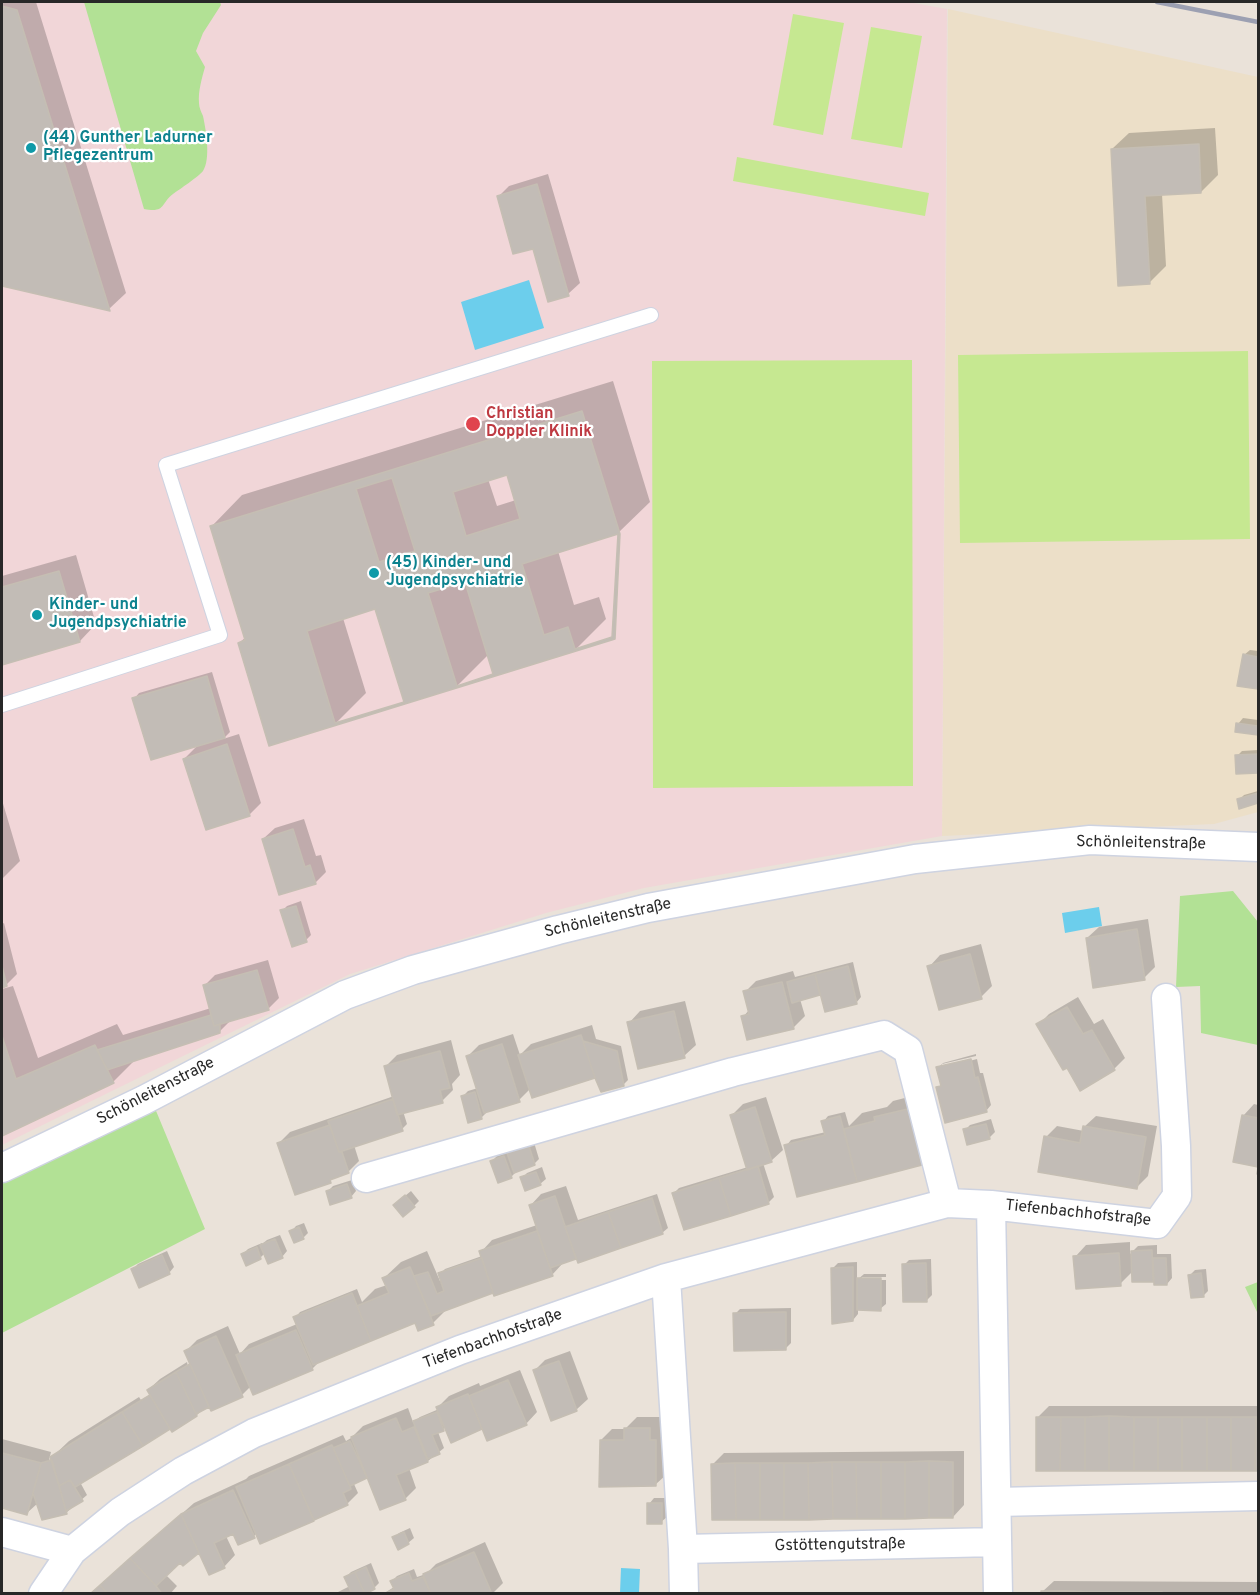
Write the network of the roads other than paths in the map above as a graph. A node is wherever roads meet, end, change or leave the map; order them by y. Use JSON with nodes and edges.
{"nodes":[{"id":1,"x":651,"y":315,"type":"dead end"},
{"id":2,"x":2,"y":705,"type":"edge"},
{"id":3,"x":1258,"y":848,"type":"edge"},
{"id":4,"x":1166,"y":998,"type":"dead end"},
{"id":5,"x":2,"y":1168,"type":"edge"},
{"id":6,"x":366,"y":1178,"type":"dead end"},
{"id":7,"x":947,"y":1203,"type":"junction"},
{"id":8,"x":991,"y":1205,"type":"junction"},
{"id":9,"x":666,"y":1278,"type":"junction"},
{"id":10,"x":1258,"y":1496,"type":"edge"},
{"id":11,"x":997,"y":1502,"type":"junction"},
{"id":12,"x":2,"y":1532,"type":"edge"},
{"id":13,"x":997,"y":1542,"type":"junction"},
{"id":14,"x":683,"y":1549,"type":"junction"},
{"id":15,"x":72,"y":1551,"type":"junction"},
{"id":16,"x":43,"y":1593,"type":"edge"},
{"id":17,"x":684,"y":1593,"type":"edge"},
{"id":18,"x":998,"y":1593,"type":"edge"}],
"edges":[{"from":1,"to":2,"type":"lane"},
{"from":3,"to":5,"type":"street","name":"Schönleitenstraße"},
{"from":4,"to":8,"type":"street","name":"Tiefenbachhofstraße"},
{"from":6,"to":7,"type":"street"},
{"from":7,"to":8,"type":"street","name":"Tiefenbachhofstraße"},
{"from":7,"to":9,"type":"street","name":"Tiefenbachhofstraße"},
{"from":8,"to":11,"type":"street"},
{"from":9,"to":14,"type":"street"},
{"from":9,"to":15,"type":"street","name":"Tiefenbachhofstraße"},
{"from":10,"to":11,"type":"street"},
{"from":11,"to":13,"type":"street"},
{"from":12,"to":15,"type":"street"},
{"from":13,"to":14,"type":"street","name":"Gstöttengutstraße"},
{"from":13,"to":18,"type":"street"},
{"from":14,"to":17,"type":"street"},
{"from":15,"to":16,"type":"street","name":"Tiefenbachhofstraße"}]}
